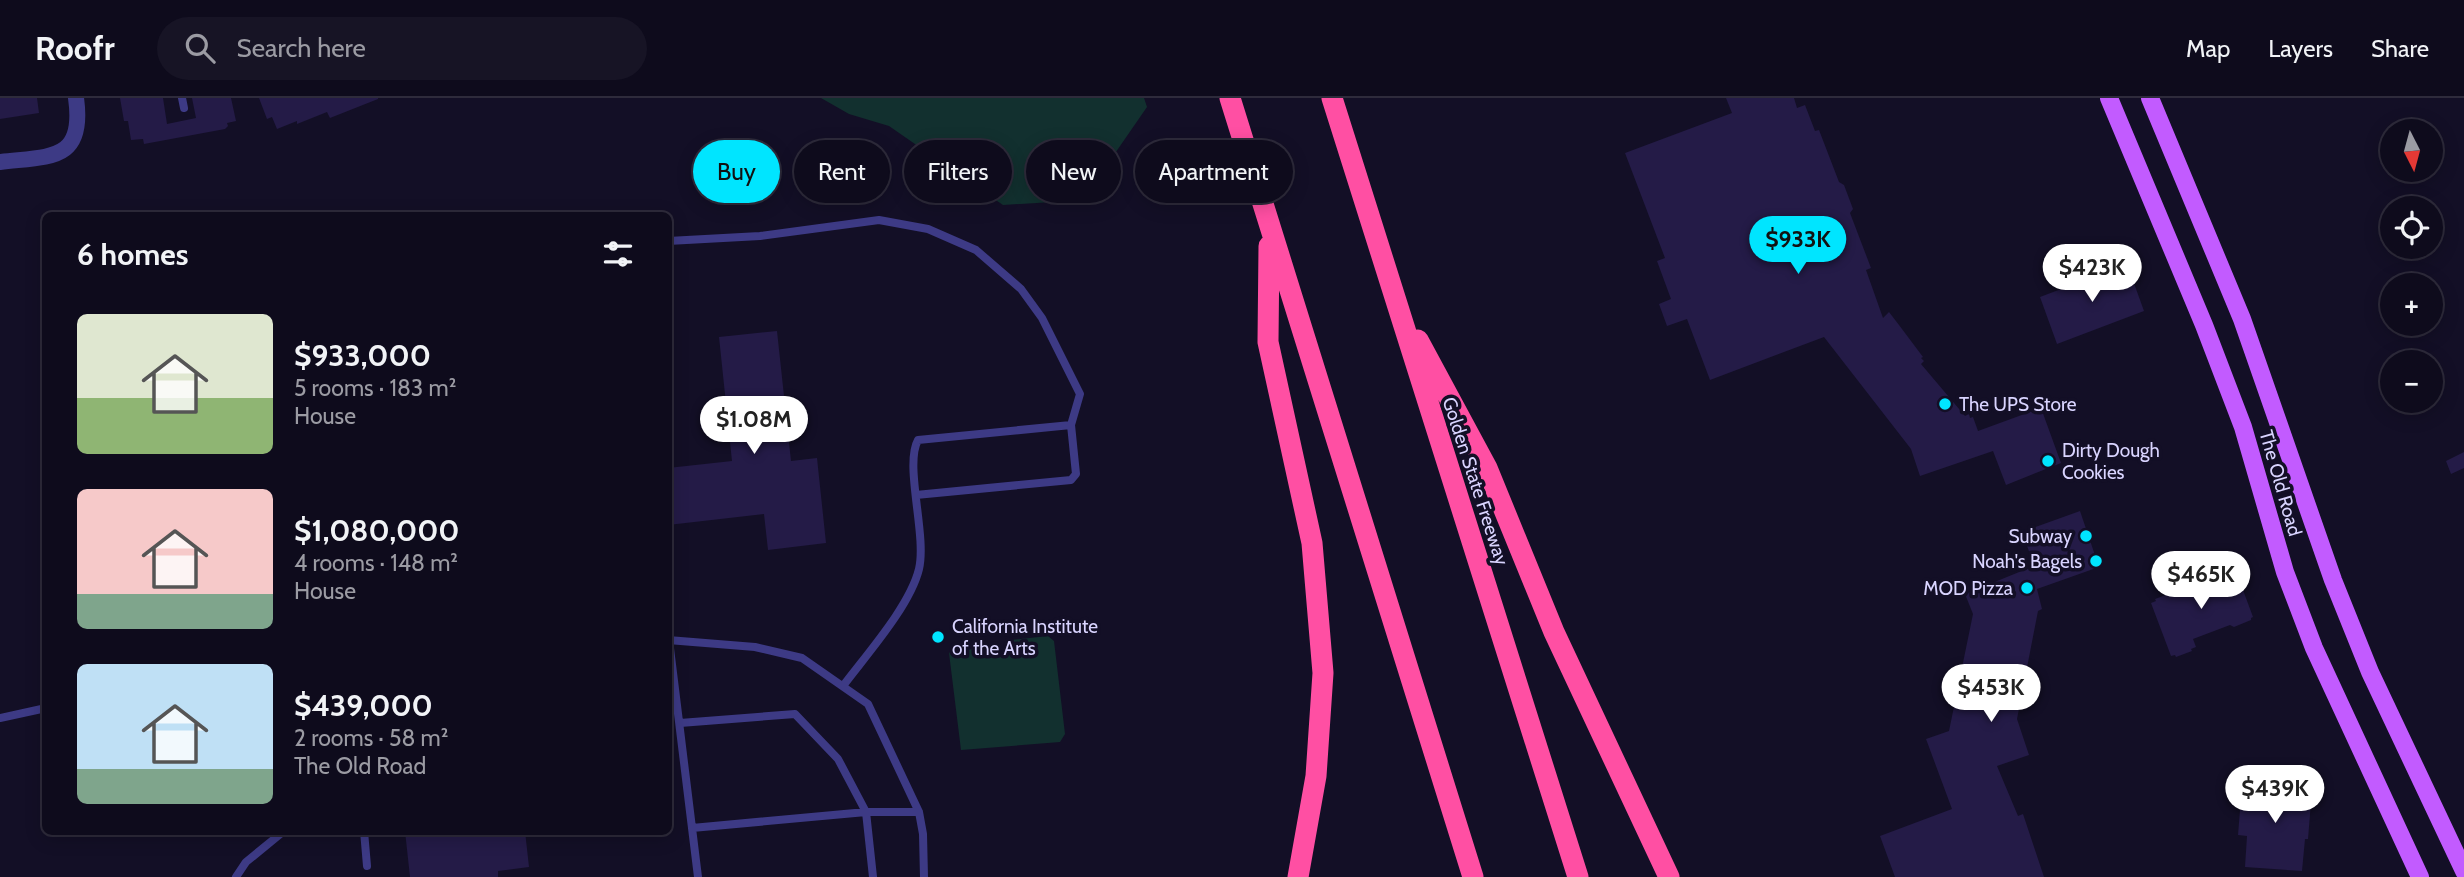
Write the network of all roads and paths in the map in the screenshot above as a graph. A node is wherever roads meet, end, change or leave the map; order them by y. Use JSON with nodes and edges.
{"nodes":[{"id":1,"x":76,"y":98,"type":"edge"},
{"id":2,"x":182,"y":98,"type":"edge"},
{"id":3,"x":1230,"y":98,"type":"edge"},
{"id":4,"x":1332,"y":98,"type":"edge"},
{"id":5,"x":2109,"y":98,"type":"edge"},
{"id":6,"x":2150,"y":98,"type":"edge"},
{"id":7,"x":184,"y":108,"type":"dead end"},
{"id":8,"x":0,"y":162,"type":"edge"},
{"id":9,"x":1269,"y":225,"type":"junction"},
{"id":10,"x":672,"y":241,"type":"edge"},
{"id":11,"x":1394,"y":295,"type":"junction"},
{"id":12,"x":1071,"y":425,"type":"junction"},
{"id":13,"x":916,"y":495,"type":"junction"},
{"id":14,"x":672,"y":639,"type":"edge"},
{"id":15,"x":672,"y":662,"type":"edge"},
{"id":16,"x":843,"y":687,"type":"junction"},
{"id":17,"x":42,"y":709,"type":"edge"},
{"id":18,"x":0,"y":718,"type":"edge"},
{"id":19,"x":680,"y":723,"type":"junction"},
{"id":20,"x":866,"y":812,"type":"junction"},
{"id":21,"x":919,"y":812,"type":"junction"},
{"id":22,"x":692,"y":828,"type":"junction"},
{"id":23,"x":279,"y":835,"type":"edge"},
{"id":24,"x":364,"y":835,"type":"edge"},
{"id":25,"x":368,"y":866,"type":"dead end"},
{"id":26,"x":2464,"y":871,"type":"edge"},
{"id":27,"x":236,"y":877,"type":"edge"},
{"id":28,"x":698,"y":877,"type":"edge"},
{"id":29,"x":873,"y":877,"type":"edge"},
{"id":30,"x":924,"y":877,"type":"edge"},
{"id":31,"x":1298,"y":877,"type":"edge"},
{"id":32,"x":1473,"y":877,"type":"edge"},
{"id":33,"x":1578,"y":877,"type":"edge"},
{"id":34,"x":1669,"y":877,"type":"edge"},
{"id":35,"x":2420,"y":877,"type":"edge"}],
"edges":[{"from":1,"to":8,"type":"street"},
{"from":2,"to":7,"type":"lane"},
{"from":3,"to":9,"type":"highway"},
{"from":4,"to":11,"type":"highway","name":"Golden State Freeway"},
{"from":5,"to":35,"type":"main road","name":"The Old Road"},
{"from":6,"to":26,"type":"main road","name":"The Old Road"},
{"from":9,"to":31,"type":"highway"},
{"from":9,"to":32,"type":"highway"},
{"from":10,"to":12,"type":"lane"},
{"from":11,"to":33,"type":"highway","name":"Golden State Freeway"},
{"from":11,"to":34,"type":"highway"},
{"from":12,"to":13,"type":"lane"},
{"from":12,"to":13,"type":"lane"},
{"from":13,"to":16,"type":"lane"},
{"from":14,"to":16,"type":"lane"},
{"from":15,"to":19,"type":"lane"},
{"from":16,"to":21,"type":"lane"},
{"from":17,"to":18,"type":"lane"},
{"from":19,"to":20,"type":"lane"},
{"from":19,"to":22,"type":"lane"},
{"from":20,"to":21,"type":"lane"},
{"from":20,"to":22,"type":"lane"},
{"from":20,"to":29,"type":"lane"},
{"from":21,"to":30,"type":"lane"},
{"from":22,"to":28,"type":"lane"},
{"from":23,"to":27,"type":"lane"},
{"from":24,"to":25,"type":"lane"}]}
